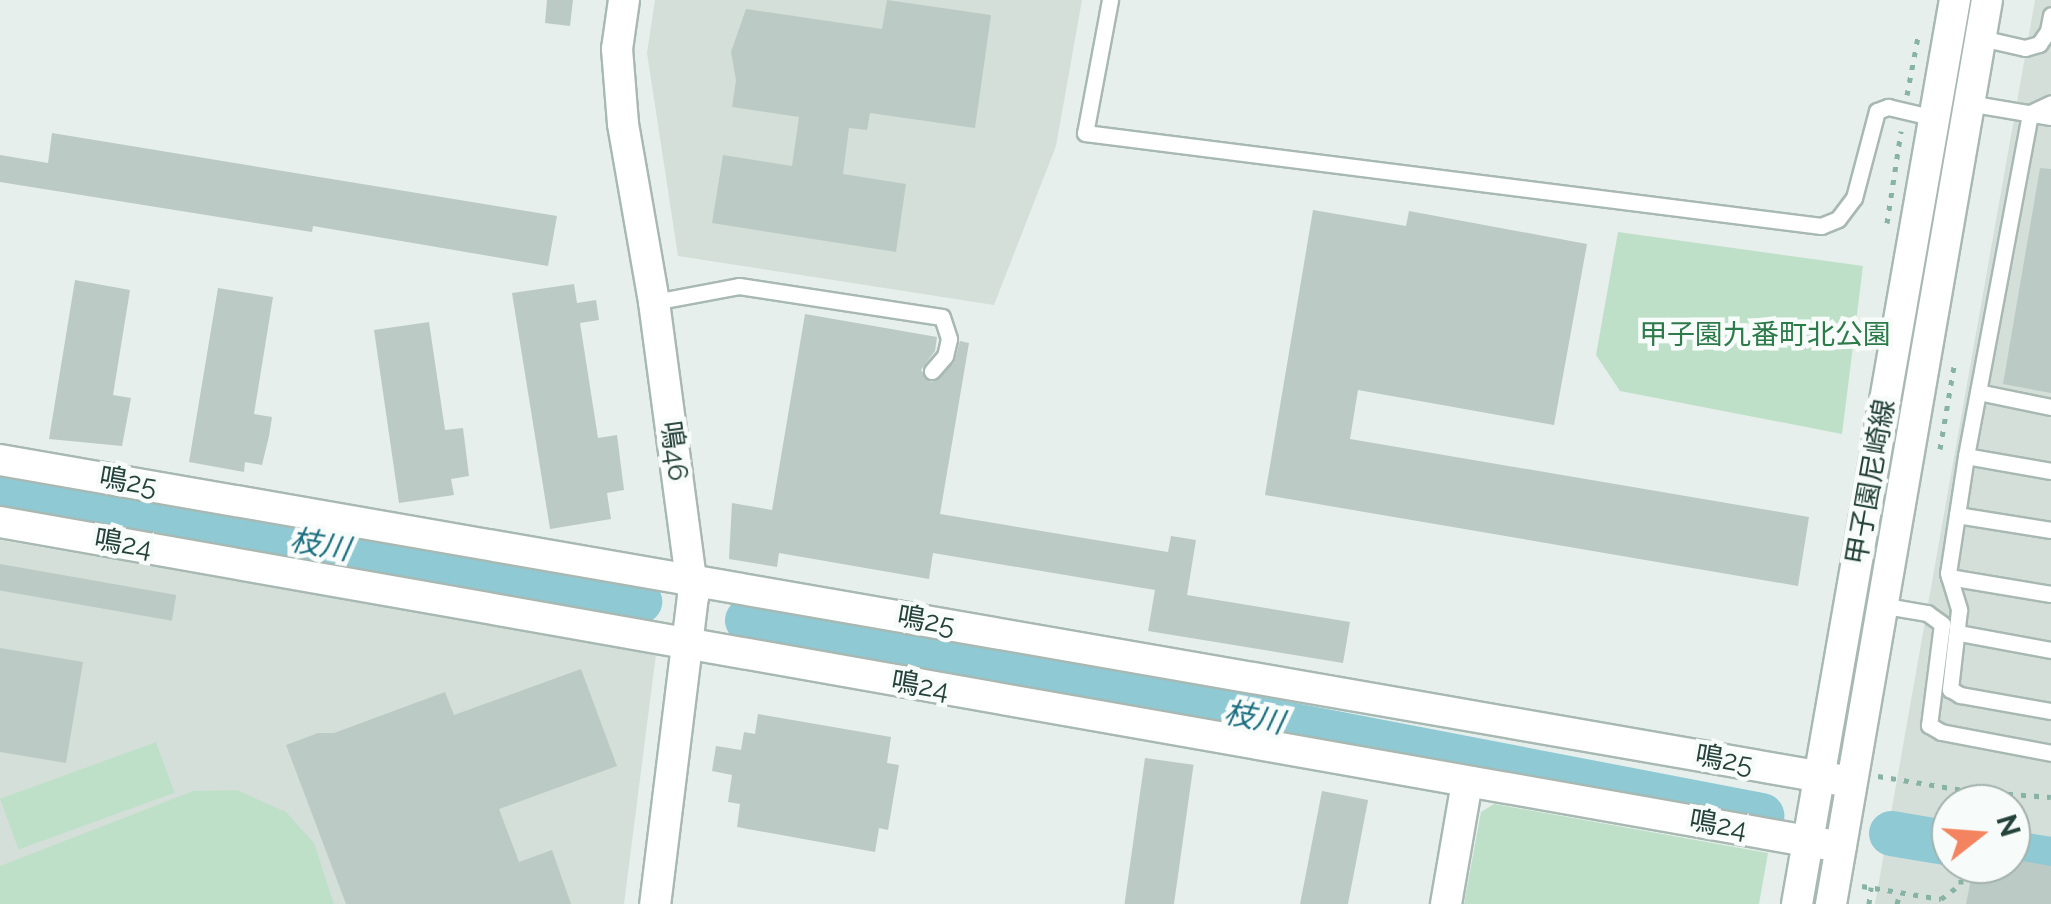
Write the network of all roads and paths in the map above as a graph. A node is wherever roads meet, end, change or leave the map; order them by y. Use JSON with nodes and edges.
{"nodes":[{"id":1,"x":624,"y":0,"type":"edge"},
{"id":2,"x":1110,"y":0,"type":"edge"},
{"id":3,"x":1955,"y":0,"type":"edge"},
{"id":4,"x":1987,"y":0,"type":"edge"},
{"id":5,"x":2051,"y":15,"type":"edge"},
{"id":6,"x":1980,"y":38,"type":"junction"},
{"id":7,"x":2051,"y":102,"type":"edge"},
{"id":8,"x":1968,"y":103,"type":"junction"},
{"id":9,"x":2030,"y":113,"type":"junction"},
{"id":10,"x":2051,"y":117,"type":"edge"},
{"id":11,"x":1935,"y":118,"type":"junction"},
{"id":12,"x":654,"y":302,"type":"junction"},
{"id":13,"x":932,"y":371,"type":"dead end"},
{"id":14,"x":1978,"y":392,"type":"junction"},
{"id":15,"x":2051,"y":407,"type":"edge"},
{"id":16,"x":1966,"y":456,"type":"junction"},
{"id":17,"x":0,"y":460,"type":"edge"},
{"id":18,"x":2051,"y":471,"type":"edge"},
{"id":19,"x":1957,"y":514,"type":"junction"},
{"id":20,"x":0,"y":522,"type":"edge"},
{"id":21,"x":2051,"y":530,"type":"edge"},
{"id":22,"x":1949,"y":578,"type":"junction"},
{"id":23,"x":692,"y":580,"type":"junction"},
{"id":24,"x":2051,"y":594,"type":"edge"},
{"id":25,"x":1880,"y":605,"type":"junction"},
{"id":26,"x":1958,"y":634,"type":"junction"},
{"id":27,"x":688,"y":646,"type":"junction"},
{"id":28,"x":2051,"y":650,"type":"edge"},
{"id":29,"x":2051,"y":710,"type":"edge"},
{"id":30,"x":2051,"y":753,"type":"edge"},
{"id":31,"x":1821,"y":777,"type":"junction"},
{"id":32,"x":1865,"y":779,"type":"junction"},
{"id":33,"x":1467,"y":782,"type":"junction"},
{"id":34,"x":1931,"y":787,"type":"edge"},
{"id":35,"x":1809,"y":841,"type":"junction"},
{"id":36,"x":1841,"y":847,"type":"junction"},
{"id":37,"x":1960,"y":884,"type":"edge"},
{"id":38,"x":1859,"y":885,"type":"dead end"},
{"id":39,"x":1871,"y":887,"type":"junction"},
{"id":40,"x":1952,"y":890,"type":"junction"},
{"id":41,"x":1900,"y":892,"type":"junction"},
{"id":42,"x":1921,"y":900,"type":"edge"},
{"id":43,"x":655,"y":904,"type":"edge"},
{"id":44,"x":1446,"y":904,"type":"edge"},
{"id":45,"x":1798,"y":904,"type":"edge"},
{"id":46,"x":1831,"y":904,"type":"edge"},
{"id":47,"x":1869,"y":904,"type":"edge"},
{"id":48,"x":1897,"y":904,"type":"edge"},
{"id":49,"x":1950,"y":904,"type":"edge"}],
"edges":[{"from":1,"to":12,"type":"street","name":"鳴46"},
{"from":2,"to":11,"type":"lane"},
{"from":3,"to":11,"type":"street","name":"甲子園尼崎線"},
{"from":4,"to":6,"type":"street","name":"甲子園尼崎線"},
{"from":5,"to":6,"type":"lane"},
{"from":6,"to":8,"type":"street","name":"甲子園尼崎線"},
{"from":7,"to":9,"type":"lane"},
{"from":8,"to":9,"type":"lane"},
{"from":8,"to":25,"type":"street","name":"甲子園尼崎線"},
{"from":9,"to":10,"type":"lane"},
{"from":9,"to":14,"type":"lane"},
{"from":11,"to":31,"type":"street","name":"甲子園尼崎線"},
{"from":12,"to":13,"type":"lane"},
{"from":12,"to":23,"type":"street","name":"鳴46"},
{"from":14,"to":15,"type":"lane"},
{"from":14,"to":16,"type":"lane"},
{"from":16,"to":18,"type":"lane"},
{"from":16,"to":19,"type":"lane"},
{"from":17,"to":23,"type":"street","name":"鳴25"},
{"from":19,"to":21,"type":"lane"},
{"from":19,"to":22,"type":"lane"},
{"from":20,"to":27,"type":"street","name":"鳴24"},
{"from":22,"to":24,"type":"lane"},
{"from":22,"to":26,"type":"lane"},
{"from":23,"to":27,"type":"street","name":"鳴46"},
{"from":23,"to":31,"type":"street","name":"鳴25"},
{"from":25,"to":30,"type":"lane"},
{"from":25,"to":32,"type":"street","name":"甲子園尼崎線"},
{"from":26,"to":28,"type":"lane"},
{"from":26,"to":29,"type":"lane"},
{"from":27,"to":33,"type":"street","name":"鳴24"},
{"from":27,"to":43,"type":"street","name":"鳴46"},
{"from":31,"to":32,"type":"street","name":"鳴25"},
{"from":31,"to":35,"type":"street","name":"甲子園尼崎線"},
{"from":32,"to":34,"type":"path"},
{"from":32,"to":36,"type":"street","name":"甲子園尼崎線"},
{"from":33,"to":35,"type":"street","name":"鳴24"},
{"from":33,"to":44,"type":"street"},
{"from":35,"to":36,"type":"street","name":"鳴24"},
{"from":35,"to":45,"type":"street","name":"甲子園尼崎線"},
{"from":36,"to":46,"type":"street","name":"甲子園尼崎線"},
{"from":37,"to":40,"type":"path"},
{"from":38,"to":39,"type":"path"},
{"from":39,"to":41,"type":"path"},
{"from":39,"to":47,"type":"path"},
{"from":40,"to":42,"type":"path"},
{"from":40,"to":49,"type":"path"},
{"from":41,"to":42,"type":"path"},
{"from":41,"to":48,"type":"path"}]}
